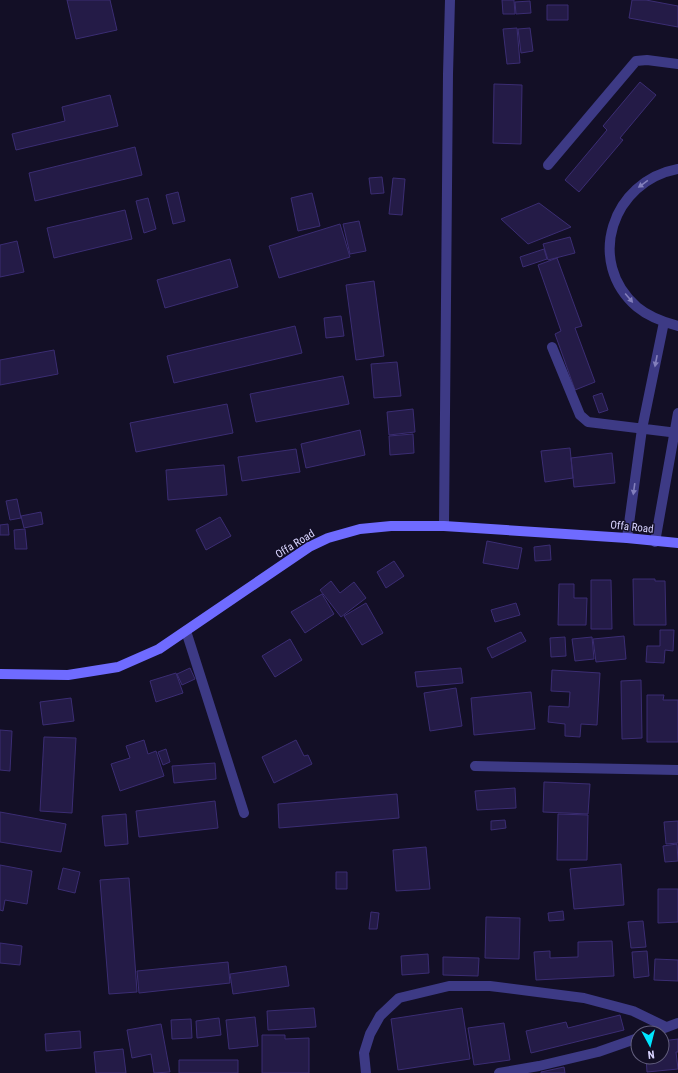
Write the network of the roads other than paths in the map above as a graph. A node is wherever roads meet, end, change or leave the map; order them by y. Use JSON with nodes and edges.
{"nodes":[{"id":1,"x":450,"y":0,"type":"edge"},
{"id":2,"x":678,"y":64,"type":"edge"},
{"id":3,"x":548,"y":165,"type":"dead end"},
{"id":4,"x":678,"y":169,"type":"edge"},
{"id":5,"x":664,"y":322,"type":"junction"},
{"id":6,"x":678,"y":326,"type":"edge"},
{"id":7,"x":552,"y":347,"type":"dead end"},
{"id":8,"x":678,"y":413,"type":"edge"},
{"id":9,"x":642,"y":429,"type":"junction"},
{"id":10,"x":676,"y":433,"type":"edge"},
{"id":11,"x":444,"y":526,"type":"junction"},
{"id":12,"x":627,"y":538,"type":"junction"},
{"id":13,"x":655,"y":542,"type":"junction"},
{"id":14,"x":678,"y":544,"type":"edge"},
{"id":15,"x":186,"y":631,"type":"junction"},
{"id":16,"x":0,"y":674,"type":"edge"},
{"id":17,"x":475,"y":766,"type":"dead end"},
{"id":18,"x":678,"y":770,"type":"edge"},
{"id":19,"x":244,"y":813,"type":"dead end"},
{"id":20,"x":662,"y":1025,"type":"edge"},
{"id":21,"x":630,"y":1041,"type":"edge"},
{"id":22,"x":366,"y":1073,"type":"edge"},
{"id":23,"x":499,"y":1073,"type":"edge"}],
"edges":[{"from":1,"to":11,"type":"street"},
{"from":2,"to":3,"type":"street"},
{"from":4,"to":5,"type":"street","one_way":true},
{"from":5,"to":6,"type":"street"},
{"from":5,"to":9,"type":"street","one_way":true},
{"from":7,"to":9,"type":"street"},
{"from":8,"to":10,"type":"street"},
{"from":9,"to":10,"type":"street"},
{"from":9,"to":12,"type":"street","one_way":true},
{"from":10,"to":13,"type":"street"},
{"from":11,"to":12,"type":"street","name":"Offa Road"},
{"from":11,"to":15,"type":"street","name":"Offa Road"},
{"from":12,"to":13,"type":"street","name":"Offa Road"},
{"from":13,"to":14,"type":"street","name":"Offa Road"},
{"from":15,"to":16,"type":"street","name":"Offa Road"},
{"from":15,"to":19,"type":"street"},
{"from":17,"to":18,"type":"street"},
{"from":20,"to":22,"type":"street"},
{"from":21,"to":23,"type":"street"}]}
